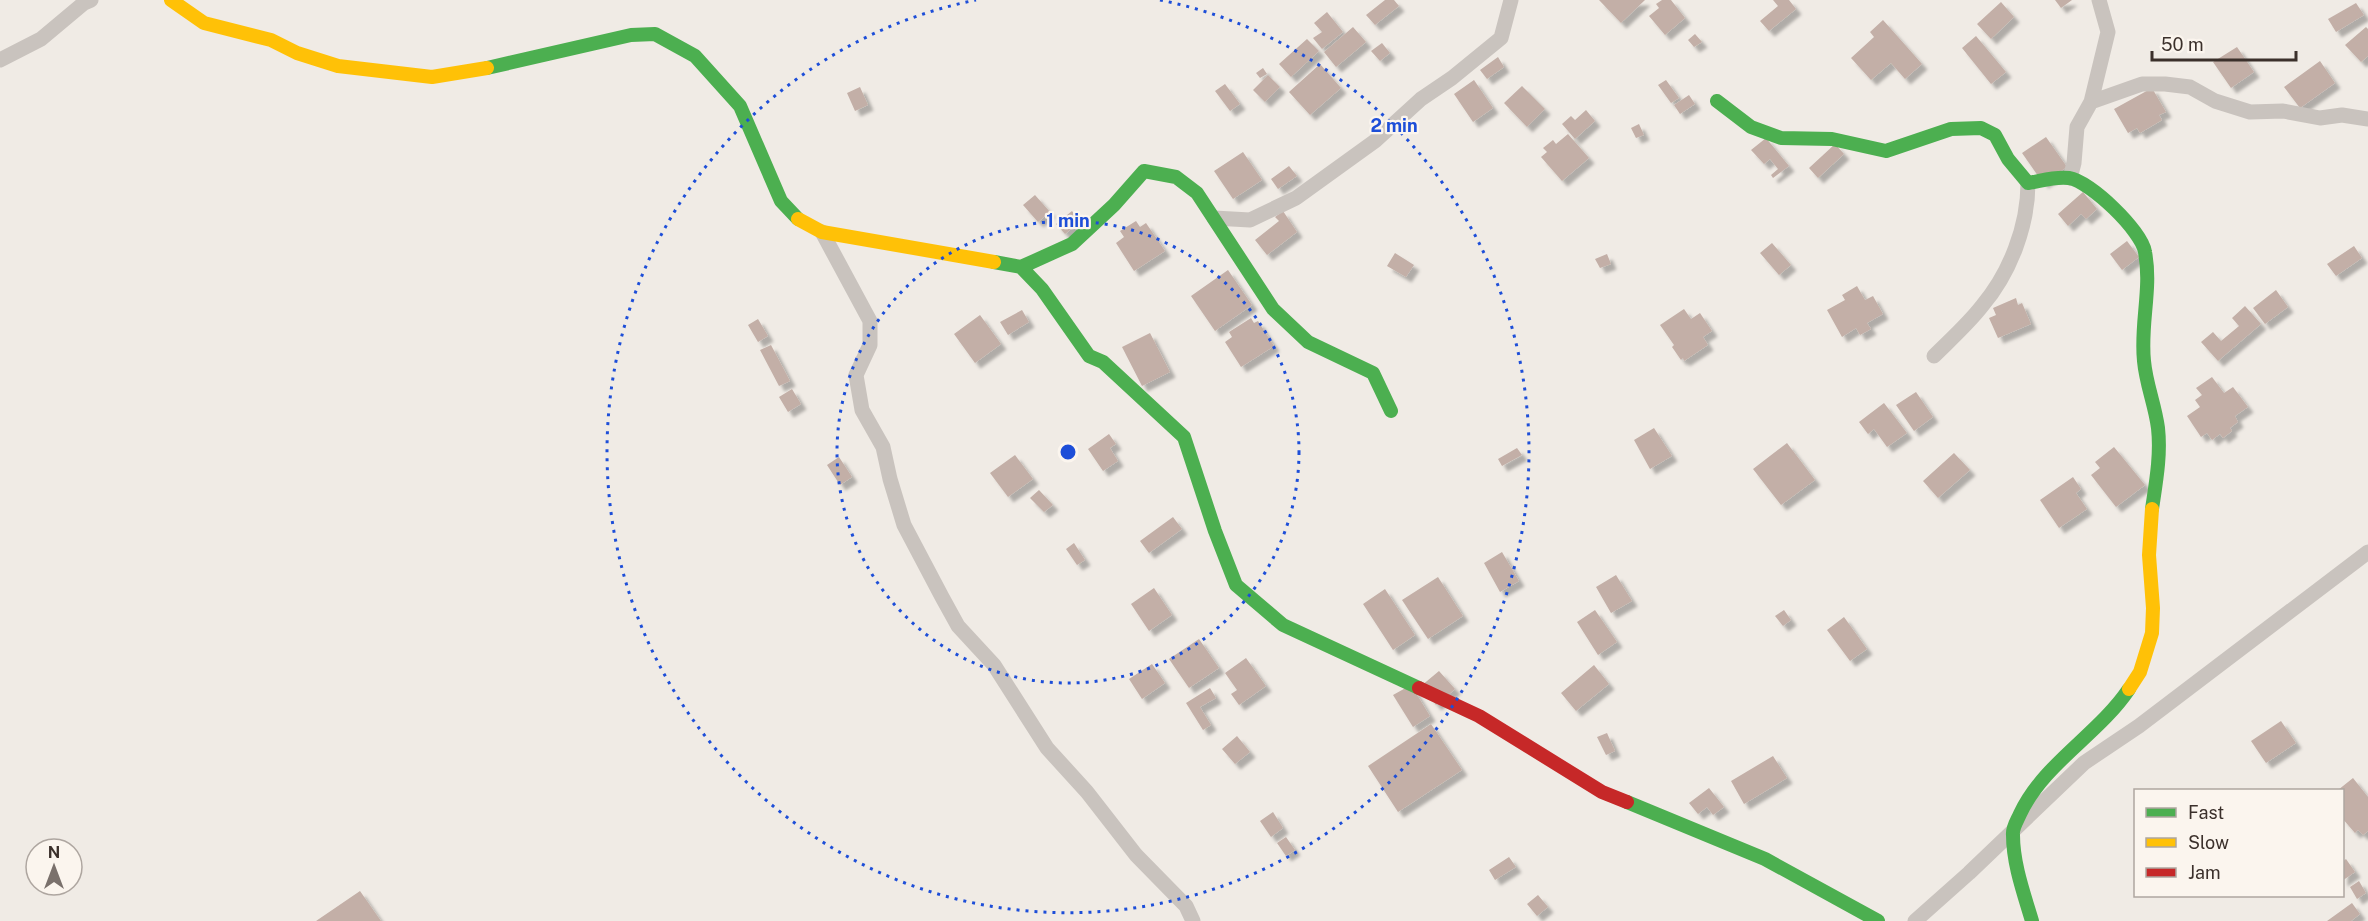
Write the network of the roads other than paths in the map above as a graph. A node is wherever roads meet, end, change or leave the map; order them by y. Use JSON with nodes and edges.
{"nodes":[{"id":1,"x":91,"y":0,"type":"edge"},
{"id":2,"x":171,"y":0,"type":"edge"},
{"id":3,"x":1511,"y":0,"type":"edge"},
{"id":4,"x":2099,"y":0,"type":"edge"},
{"id":5,"x":0,"y":60,"type":"edge"},
{"id":6,"x":1717,"y":101,"type":"dead end"},
{"id":7,"x":2091,"y":102,"type":"junction"},
{"id":8,"x":2368,"y":119,"type":"edge"},
{"id":9,"x":2070,"y":178,"type":"junction"},
{"id":10,"x":2028,"y":183,"type":"junction"},
{"id":11,"x":1214,"y":218,"type":"junction"},
{"id":12,"x":822,"y":232,"type":"junction"},
{"id":13,"x":1021,"y":267,"type":"junction"},
{"id":14,"x":1934,"y":356,"type":"dead end"},
{"id":15,"x":1391,"y":411,"type":"dead end"},
{"id":16,"x":2368,"y":552,"type":"edge"},
{"id":17,"x":2012,"y":832,"type":"junction"},
{"id":18,"x":1193,"y":921,"type":"edge"},
{"id":19,"x":1878,"y":921,"type":"edge"},
{"id":20,"x":1915,"y":921,"type":"edge"},
{"id":21,"x":2032,"y":921,"type":"edge"}],
"edges":[{"from":1,"to":5,"type":"street"},
{"from":2,"to":12,"type":"street"},
{"from":3,"to":11,"type":"street"},
{"from":4,"to":7,"type":"street"},
{"from":6,"to":10,"type":"street"},
{"from":7,"to":8,"type":"street"},
{"from":7,"to":9,"type":"street"},
{"from":9,"to":10,"type":"street"},
{"from":9,"to":17,"type":"street"},
{"from":10,"to":14,"type":"street"},
{"from":11,"to":13,"type":"street"},
{"from":11,"to":15,"type":"street"},
{"from":12,"to":13,"type":"street"},
{"from":12,"to":18,"type":"street"},
{"from":13,"to":19,"type":"street"},
{"from":16,"to":17,"type":"street"},
{"from":17,"to":20,"type":"street"},
{"from":17,"to":21,"type":"street"}]}
